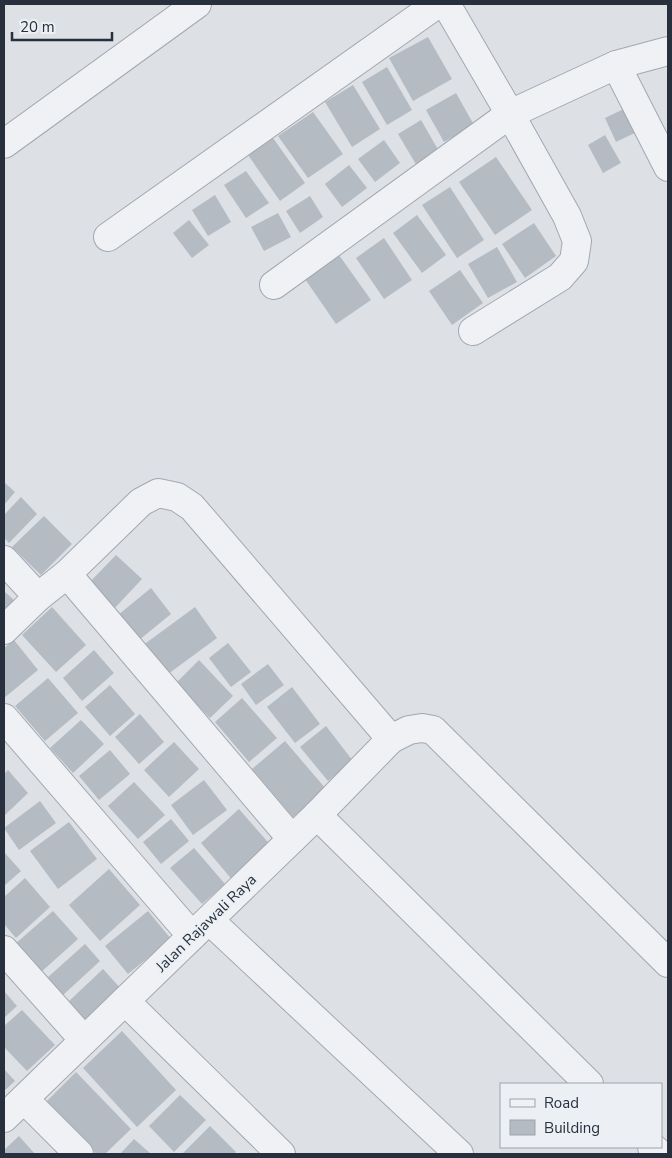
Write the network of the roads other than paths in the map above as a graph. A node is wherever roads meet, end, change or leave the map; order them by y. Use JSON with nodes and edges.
{"nodes":[{"id":1,"x":197,"y":4,"type":"edge"},
{"id":2,"x":438,"y":4,"type":"edge"},
{"id":3,"x":446,"y":4,"type":"edge"},
{"id":4,"x":668,"y":51,"type":"edge"},
{"id":5,"x":616,"y":65,"type":"junction"},
{"id":6,"x":510,"y":114,"type":"junction"},
{"id":7,"x":4,"y":144,"type":"edge"},
{"id":8,"x":668,"y":167,"type":"edge"},
{"id":9,"x":108,"y":238,"type":"dead end"},
{"id":10,"x":274,"y":285,"type":"dead end"},
{"id":11,"x":473,"y":331,"type":"dead end"},
{"id":12,"x":4,"y":560,"type":"edge"},
{"id":13,"x":67,"y":574,"type":"junction"},
{"id":14,"x":38,"y":597,"type":"junction"},
{"id":15,"x":4,"y":630,"type":"edge"},
{"id":16,"x":4,"y":718,"type":"edge"},
{"id":17,"x":400,"y":735,"type":"junction"},
{"id":18,"x":317,"y":815,"type":"junction"},
{"id":19,"x":292,"y":839,"type":"junction"},
{"id":20,"x":200,"y":928,"type":"junction"},
{"id":21,"x":4,"y":950,"type":"edge"},
{"id":22,"x":668,"y":963,"type":"edge"},
{"id":23,"x":125,"y":1001,"type":"junction"},
{"id":24,"x":84,"y":1040,"type":"junction"},
{"id":25,"x":588,"y":1083,"type":"edge"},
{"id":26,"x":24,"y":1099,"type":"junction"},
{"id":27,"x":4,"y":1118,"type":"edge"},
{"id":28,"x":79,"y":1154,"type":"edge"},
{"id":29,"x":281,"y":1154,"type":"edge"},
{"id":30,"x":459,"y":1154,"type":"edge"}],
"edges":[{"from":1,"to":7,"type":"street"},
{"from":2,"to":9,"type":"street"},
{"from":3,"to":6,"type":"street"},
{"from":4,"to":5,"type":"street"},
{"from":5,"to":6,"type":"street"},
{"from":5,"to":8,"type":"street"},
{"from":6,"to":10,"type":"street"},
{"from":6,"to":11,"type":"street"},
{"from":12,"to":14,"type":"street"},
{"from":13,"to":14,"type":"street"},
{"from":13,"to":17,"type":"street"},
{"from":13,"to":19,"type":"street"},
{"from":14,"to":15,"type":"street"},
{"from":16,"to":20,"type":"street"},
{"from":17,"to":18,"type":"street","name":"Jalan Rajawali Raya"},
{"from":17,"to":22,"type":"street"},
{"from":18,"to":19,"type":"street","name":"Jalan Rajawali Raya"},
{"from":18,"to":25,"type":"street"},
{"from":19,"to":20,"type":"street","name":"Jalan Rajawali Raya"},
{"from":20,"to":23,"type":"street","name":"Jalan Rajawali Raya"},
{"from":20,"to":30,"type":"street"},
{"from":21,"to":24,"type":"street"},
{"from":23,"to":24,"type":"street","name":"Jalan Rajawali Raya"},
{"from":23,"to":29,"type":"street"},
{"from":24,"to":26,"type":"street","name":"Jalan Rajawali Raya"},
{"from":26,"to":27,"type":"street","name":"Jalan Rajawali Raya"},
{"from":26,"to":28,"type":"street"}]}
